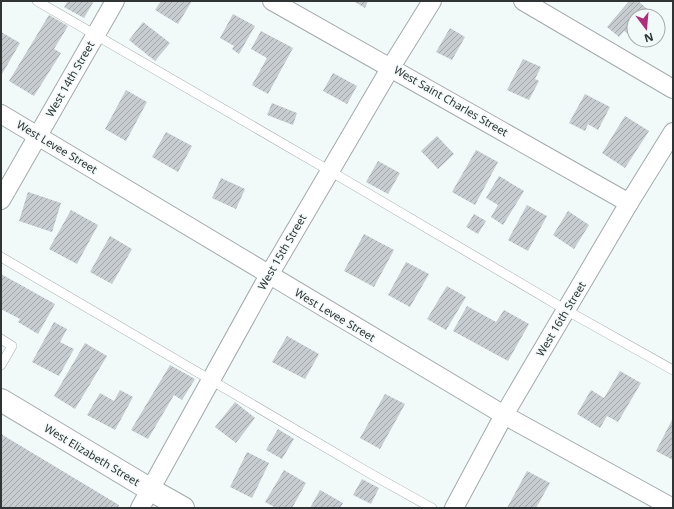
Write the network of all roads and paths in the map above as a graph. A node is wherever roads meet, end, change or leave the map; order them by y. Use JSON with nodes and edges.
{"nodes":[{"id":1,"x":37,"y":1,"type":"edge"},
{"id":2,"x":115,"y":1,"type":"edge"},
{"id":3,"x":272,"y":1,"type":"edge"},
{"id":4,"x":432,"y":1,"type":"edge"},
{"id":5,"x":523,"y":1,"type":"edge"},
{"id":6,"x":96,"y":35,"type":"junction"},
{"id":7,"x":391,"y":67,"type":"junction"},
{"id":8,"x":673,"y":89,"type":"edge"},
{"id":9,"x":1,"y":114,"type":"edge"},
{"id":10,"x":673,"y":132,"type":"edge"},
{"id":11,"x":38,"y":135,"type":"junction"},
{"id":12,"x":330,"y":171,"type":"junction"},
{"id":13,"x":1,"y":200,"type":"edge"},
{"id":14,"x":629,"y":203,"type":"junction"},
{"id":15,"x":1,"y":257,"type":"edge"},
{"id":16,"x":269,"y":275,"type":"junction"},
{"id":17,"x":566,"y":310,"type":"junction"},
{"id":18,"x":1,"y":339,"type":"edge"},
{"id":19,"x":1,"y":365,"type":"edge"},
{"id":20,"x":673,"y":370,"type":"edge"},
{"id":21,"x":212,"y":379,"type":"junction"},
{"id":22,"x":1,"y":400,"type":"edge"},
{"id":23,"x":504,"y":415,"type":"junction"},
{"id":24,"x":145,"y":499,"type":"edge"},
{"id":25,"x":183,"y":508,"type":"edge"},
{"id":26,"x":432,"y":508,"type":"edge"},
{"id":27,"x":454,"y":508,"type":"edge"},
{"id":28,"x":673,"y":508,"type":"edge"}],
"edges":[{"from":1,"to":6,"type":"lane"},
{"from":2,"to":6,"type":"street","name":"West 14th Street"},
{"from":3,"to":7,"type":"street","name":"West Saint Charles Street"},
{"from":4,"to":7,"type":"street","name":"West 15th Street"},
{"from":5,"to":8,"type":"street"},
{"from":6,"to":11,"type":"street","name":"West 14th Street"},
{"from":6,"to":12,"type":"lane"},
{"from":7,"to":12,"type":"street","name":"West 15th Street"},
{"from":7,"to":14,"type":"street","name":"West Saint Charles Street"},
{"from":9,"to":11,"type":"street","name":"West Levee Street"},
{"from":10,"to":14,"type":"street","name":"West 16th Street"},
{"from":11,"to":13,"type":"street","name":"West 14th Street"},
{"from":11,"to":16,"type":"street","name":"West Levee Street"},
{"from":12,"to":16,"type":"street","name":"West 15th Street"},
{"from":12,"to":17,"type":"lane"},
{"from":14,"to":17,"type":"street","name":"West 16th Street"},
{"from":15,"to":21,"type":"lane"},
{"from":16,"to":21,"type":"street","name":"West 15th Street"},
{"from":16,"to":23,"type":"street","name":"West Levee Street"},
{"from":17,"to":20,"type":"lane"},
{"from":17,"to":23,"type":"street","name":"West 16th Street"},
{"from":18,"to":19,"type":"lane"},
{"from":21,"to":24,"type":"street","name":"West 15th Street"},
{"from":21,"to":26,"type":"lane"},
{"from":22,"to":24,"type":"street","name":"West Elizabeth Street"},
{"from":23,"to":27,"type":"street","name":"West 16th Street"},
{"from":23,"to":28,"type":"street","name":"West Levee Street"},
{"from":24,"to":25,"type":"street","name":"West Elizabeth Street"}]}
